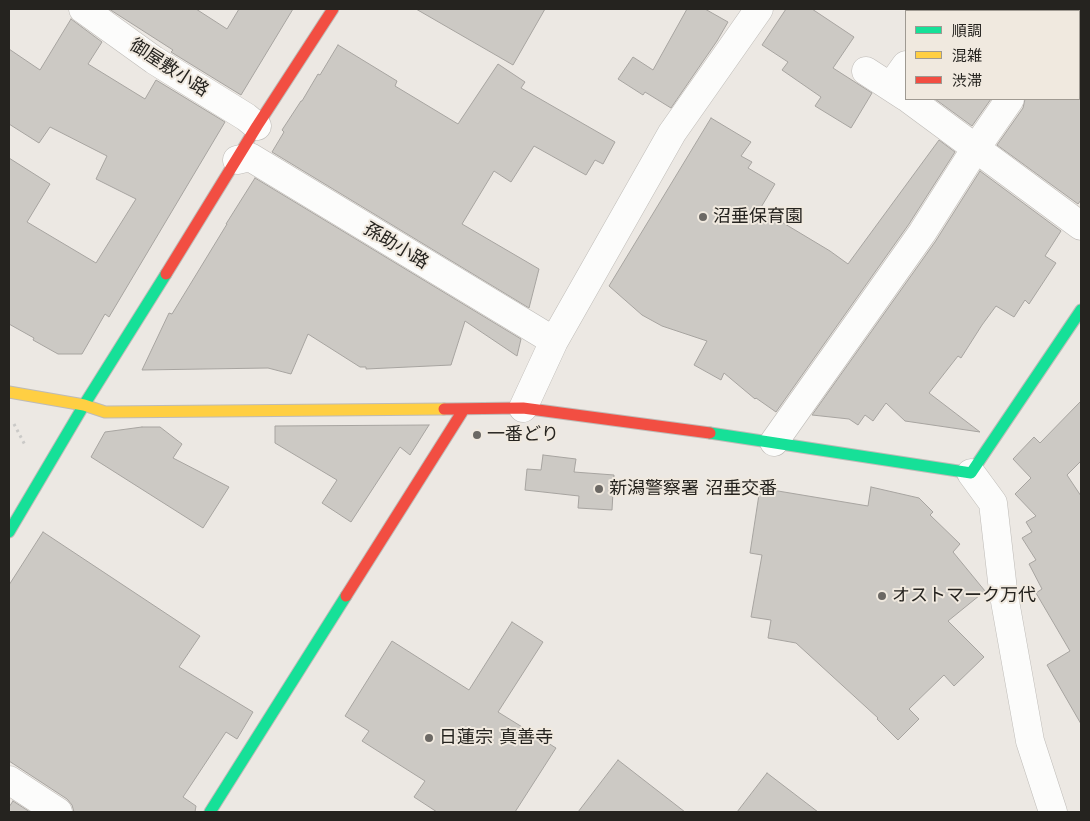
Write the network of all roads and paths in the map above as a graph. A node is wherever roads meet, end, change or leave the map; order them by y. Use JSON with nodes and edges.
{"nodes":[{"id":1,"x":83,"y":9,"type":"edge"},
{"id":2,"x":332,"y":9,"type":"edge"},
{"id":3,"x":759,"y":9,"type":"edge"},
{"id":4,"x":866,"y":70,"type":"dead end"},
{"id":5,"x":903,"y":86,"type":"edge"},
{"id":6,"x":919,"y":100,"type":"edge"},
{"id":7,"x":1009,"y":100,"type":"edge"},
{"id":8,"x":256,"y":126,"type":"junction"},
{"id":9,"x":976,"y":148,"type":"junction"},
{"id":10,"x":237,"y":160,"type":"junction"},
{"id":11,"x":1081,"y":226,"type":"edge"},
{"id":12,"x":1081,"y":310,"type":"edge"},
{"id":13,"x":554,"y":341,"type":"junction"},
{"id":14,"x":9,"y":392,"type":"edge"},
{"id":15,"x":84,"y":405,"type":"junction"},
{"id":16,"x":523,"y":408,"type":"junction"},
{"id":17,"x":464,"y":409,"type":"junction"},
{"id":18,"x":774,"y":442,"type":"junction"},
{"id":19,"x":971,"y":473,"type":"junction"},
{"id":20,"x":9,"y":532,"type":"edge"},
{"id":21,"x":9,"y":780,"type":"edge"},
{"id":22,"x":58,"y":812,"type":"edge"},
{"id":23,"x":210,"y":812,"type":"edge"},
{"id":24,"x":1053,"y":812,"type":"edge"}],
"edges":[{"from":1,"to":8,"type":"street","name":"御屋敷小路"},
{"from":2,"to":8,"type":"street"},
{"from":3,"to":13,"type":"street"},
{"from":4,"to":5,"type":"street"},
{"from":6,"to":9,"type":"street"},
{"from":7,"to":9,"type":"street"},
{"from":8,"to":10,"type":"street"},
{"from":9,"to":11,"type":"street"},
{"from":9,"to":18,"type":"street"},
{"from":10,"to":13,"type":"street","name":"孫助小路"},
{"from":10,"to":15,"type":"street"},
{"from":12,"to":19,"type":"street"},
{"from":13,"to":16,"type":"street"},
{"from":14,"to":15,"type":"street"},
{"from":15,"to":17,"type":"street"},
{"from":15,"to":20,"type":"street"},
{"from":16,"to":17,"type":"street"},
{"from":16,"to":18,"type":"street"},
{"from":17,"to":23,"type":"street"},
{"from":18,"to":19,"type":"street"},
{"from":19,"to":24,"type":"street"},
{"from":21,"to":22,"type":"street"}]}
